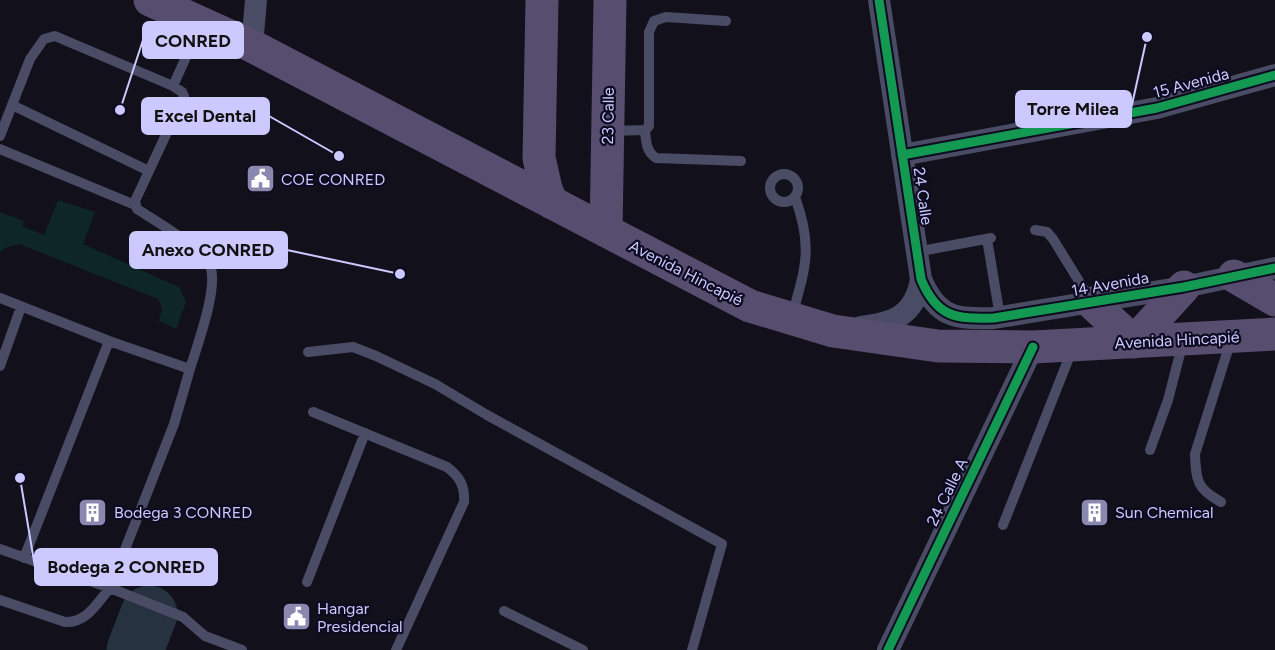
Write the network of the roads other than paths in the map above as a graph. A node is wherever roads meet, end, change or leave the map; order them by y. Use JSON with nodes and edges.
{"nodes":[{"id":1,"x":150,"y":0,"type":"edge"},
{"id":2,"x":256,"y":0,"type":"edge"},
{"id":3,"x":542,"y":0,"type":"edge"},
{"id":4,"x":610,"y":0,"type":"edge"},
{"id":5,"x":879,"y":0,"type":"edge"},
{"id":6,"x":726,"y":21,"type":"dead end"},
{"id":7,"x":201,"y":23,"type":"junction"},
{"id":8,"x":252,"y":46,"type":"junction"},
{"id":9,"x":1275,"y":75,"type":"edge"},
{"id":10,"x":173,"y":86,"type":"junction"},
{"id":11,"x":12,"y":105,"type":"junction"},
{"id":12,"x":645,"y":130,"type":"junction"},
{"id":13,"x":608,"y":131,"type":"junction"},
{"id":14,"x":0,"y":135,"type":"edge"},
{"id":15,"x":539,"y":142,"type":"junction"},
{"id":16,"x":0,"y":148,"type":"edge"},
{"id":17,"x":902,"y":155,"type":"junction"},
{"id":18,"x":741,"y":161,"type":"dead end"},
{"id":19,"x":488,"y":170,"type":"junction"},
{"id":20,"x":149,"y":171,"type":"junction"},
{"id":21,"x":795,"y":197,"type":"dead end"},
{"id":22,"x":552,"y":203,"type":"junction"},
{"id":23,"x":135,"y":205,"type":"junction"},
{"id":24,"x":1035,"y":230,"type":"dead end"},
{"id":25,"x":606,"y":231,"type":"junction"},
{"id":26,"x":916,"y":252,"type":"junction"},
{"id":27,"x":1275,"y":268,"type":"edge"},
{"id":28,"x":1234,"y":276,"type":"junction"},
{"id":29,"x":921,"y":279,"type":"junction"},
{"id":30,"x":1184,"y":287,"type":"junction"},
{"id":31,"x":0,"y":298,"type":"edge"},
{"id":32,"x":1275,"y":300,"type":"edge"},
{"id":33,"x":1092,"y":303,"type":"junction"},
{"id":34,"x":21,"y":307,"type":"junction"},
{"id":35,"x":948,"y":315,"type":"joint"},
{"id":36,"x":1000,"y":317,"type":"junction"},
{"id":37,"x":791,"y":319,"type":"junction"},
{"id":38,"x":833,"y":331,"type":"junction"},
{"id":39,"x":1275,"y":334,"type":"edge"},
{"id":40,"x":1232,"y":336,"type":"junction"},
{"id":41,"x":1184,"y":339,"type":"junction"},
{"id":42,"x":109,"y":341,"type":"junction"},
{"id":43,"x":1134,"y":342,"type":"junction"},
{"id":44,"x":1074,"y":345,"type":"junction"},
{"id":45,"x":1034,"y":347,"type":"junction"},
{"id":46,"x":308,"y":352,"type":"dead end"},
{"id":47,"x":0,"y":366,"type":"edge"},
{"id":48,"x":190,"y":369,"type":"junction"},
{"id":49,"x":313,"y":412,"type":"dead end"},
{"id":50,"x":365,"y":433,"type":"junction"},
{"id":51,"x":1150,"y":450,"type":"dead end"},
{"id":52,"x":1221,"y":502,"type":"dead end"},
{"id":53,"x":1003,"y":525,"type":"dead end"},
{"id":54,"x":0,"y":549,"type":"edge"},
{"id":55,"x":24,"y":558,"type":"junction"},
{"id":56,"x":307,"y":582,"type":"dead end"},
{"id":57,"x":110,"y":588,"type":"junction"},
{"id":58,"x":0,"y":600,"type":"edge"},
{"id":59,"x":504,"y":611,"type":"dead end"},
{"id":60,"x":242,"y":650,"type":"edge"},
{"id":61,"x":396,"y":650,"type":"edge"},
{"id":62,"x":583,"y":650,"type":"edge"},
{"id":63,"x":692,"y":650,"type":"edge"},
{"id":64,"x":888,"y":650,"type":"edge"}],
"edges":[{"from":1,"to":7,"type":"main road","name":"Avenida Hincapié"},
{"from":2,"to":8,"type":"street"},
{"from":3,"to":15,"type":"main road"},
{"from":4,"to":13,"type":"main road","name":"23 Calle"},
{"from":5,"to":17,"type":"street","name":"24 Calle"},
{"from":6,"to":12,"type":"lane"},
{"from":7,"to":8,"type":"main road","name":"Avenida Hincapié"},
{"from":7,"to":10,"type":"lane"},
{"from":8,"to":19,"type":"main road","name":"Avenida Hincapié"},
{"from":9,"to":17,"type":"street","name":"15 Avenida"},
{"from":10,"to":11,"type":"lane"},
{"from":10,"to":20,"type":"lane"},
{"from":11,"to":14,"type":"lane"},
{"from":11,"to":20,"type":"lane"},
{"from":12,"to":13,"type":"lane"},
{"from":12,"to":18,"type":"lane"},
{"from":13,"to":25,"type":"main road","name":"23 Calle"},
{"from":15,"to":19,"type":"main road"},
{"from":15,"to":22,"type":"main road"},
{"from":16,"to":23,"type":"lane"},
{"from":17,"to":26,"type":"street","name":"24 Calle"},
{"from":19,"to":22,"type":"main road","name":"Avenida Hincapié"},
{"from":20,"to":23,"type":"lane"},
{"from":21,"to":37,"type":"lane"},
{"from":22,"to":25,"type":"main road","name":"Avenida Hincapié"},
{"from":23,"to":48,"type":"lane"},
{"from":24,"to":33,"type":"lane"},
{"from":25,"to":37,"type":"main road","name":"Avenida Hincapié"},
{"from":26,"to":29,"type":"street","name":"24 Calle"},
{"from":26,"to":36,"type":"lane"},
{"from":27,"to":28,"type":"street","name":"14 Avenida"},
{"from":28,"to":30,"type":"street","name":"14 Avenida"},
{"from":28,"to":32,"type":"main road"},
{"from":29,"to":35,"type":"street","name":"24 Calle"},
{"from":29,"to":38,"type":"street"},
{"from":30,"to":33,"type":"street","name":"14 Avenida"},
{"from":30,"to":43,"type":"main road"},
{"from":31,"to":34,"type":"lane"},
{"from":33,"to":36,"type":"street","name":"14 Avenida"},
{"from":33,"to":43,"type":"main road"},
{"from":34,"to":42,"type":"lane"},
{"from":34,"to":47,"type":"lane"},
{"from":35,"to":36,"type":"street","name":"14 Avenida"},
{"from":37,"to":38,"type":"main road","name":"Avenida Hincapié"},
{"from":38,"to":45,"type":"main road","name":"Avenida Hincapié"},
{"from":39,"to":40,"type":"main road","name":"Avenida Hincapié"},
{"from":40,"to":41,"type":"main road","name":"Avenida Hincapié"},
{"from":40,"to":52,"type":"lane"},
{"from":41,"to":43,"type":"main road","name":"Avenida Hincapié"},
{"from":41,"to":51,"type":"lane"},
{"from":42,"to":48,"type":"lane"},
{"from":42,"to":55,"type":"lane"},
{"from":43,"to":44,"type":"main road","name":"Avenida Hincapié"},
{"from":44,"to":45,"type":"main road","name":"Avenida Hincapié"},
{"from":44,"to":53,"type":"lane"},
{"from":45,"to":64,"type":"street","name":"24 Calle A"},
{"from":46,"to":63,"type":"lane"},
{"from":48,"to":57,"type":"lane"},
{"from":49,"to":50,"type":"lane"},
{"from":50,"to":56,"type":"lane"},
{"from":50,"to":61,"type":"lane"},
{"from":54,"to":55,"type":"lane"},
{"from":55,"to":57,"type":"lane"},
{"from":57,"to":58,"type":"lane"},
{"from":57,"to":60,"type":"lane"},
{"from":59,"to":62,"type":"lane"}]}
